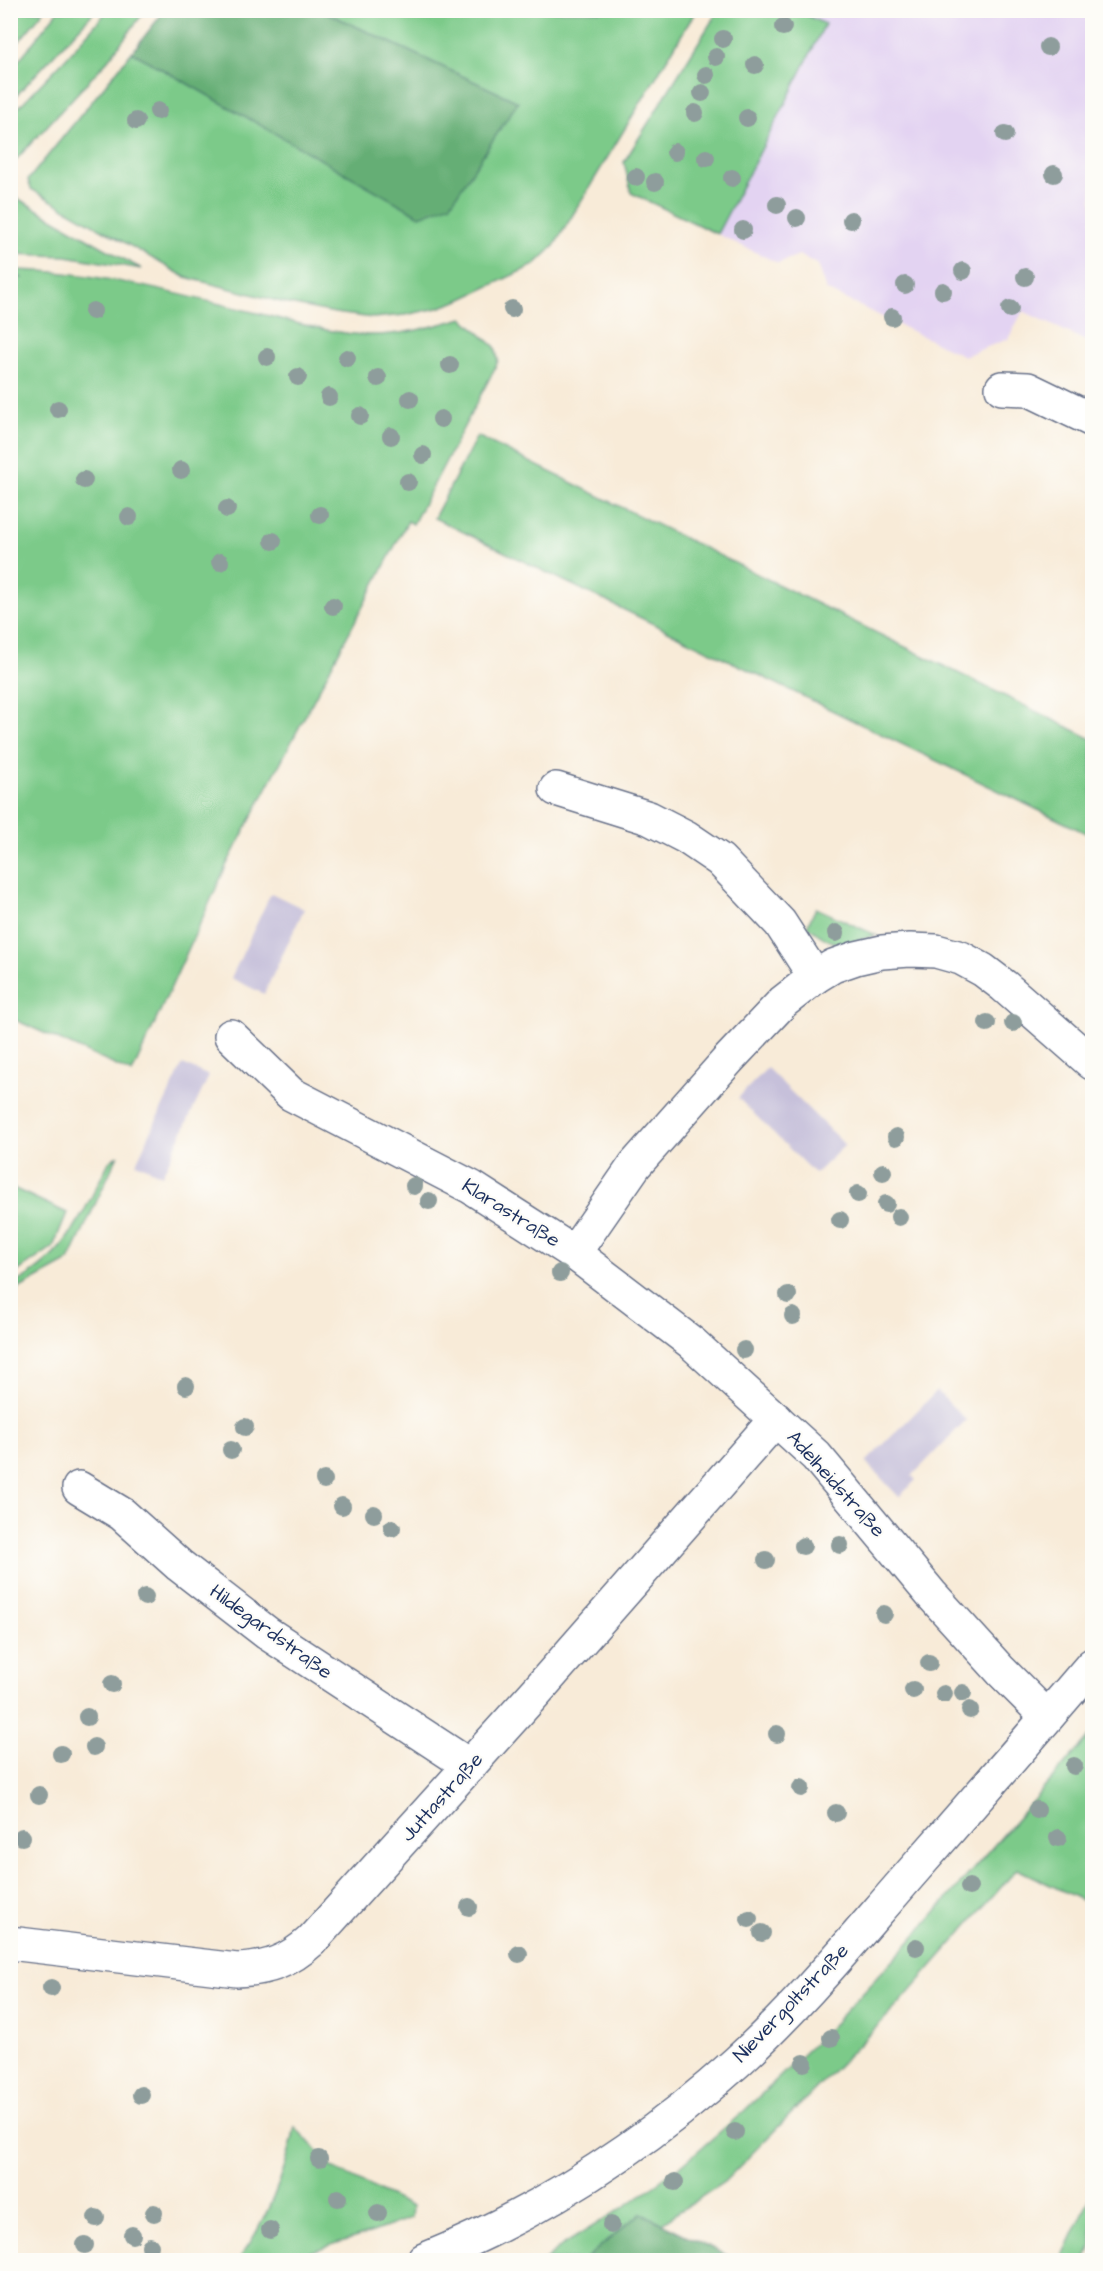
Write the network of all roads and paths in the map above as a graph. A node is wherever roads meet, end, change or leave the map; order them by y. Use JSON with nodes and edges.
{"nodes":[{"id":1,"x":1002,"y":388,"type":"dead end"},
{"id":2,"x":1092,"y":420,"type":"edge"},
{"id":3,"x":556,"y":789,"type":"dead end"},
{"id":4,"x":815,"y":977,"type":"junction"},
{"id":5,"x":231,"y":1036,"type":"dead end"},
{"id":6,"x":1092,"y":1063,"type":"edge"},
{"id":7,"x":574,"y":1252,"type":"junction"},
{"id":8,"x":776,"y":1419,"type":"junction"},
{"id":9,"x":79,"y":1488,"type":"dead end"},
{"id":10,"x":1092,"y":1665,"type":"edge"},
{"id":11,"x":1047,"y":1717,"type":"junction"},
{"id":12,"x":470,"y":1766,"type":"junction"},
{"id":13,"x":10,"y":1943,"type":"edge"},
{"id":14,"x":466,"y":2252,"type":"edge"},
{"id":15,"x":424,"y":2260,"type":"edge"}],
"edges":[{"from":1,"to":2,"type":"street"},
{"from":3,"to":4,"type":"street"},
{"from":4,"to":6,"type":"street","name":"Klarastraße"},
{"from":4,"to":7,"type":"street","name":"Klarastraße"},
{"from":5,"to":7,"type":"street","name":"Klarastraße"},
{"from":7,"to":8,"type":"street","name":"Adelheidstraße"},
{"from":8,"to":11,"type":"street","name":"Adelheidstraße"},
{"from":8,"to":12,"type":"street","name":"Juttastraße"},
{"from":9,"to":12,"type":"street","name":"Hildegardstraße"},
{"from":10,"to":11,"type":"street","name":"Nievergoltstraße"},
{"from":11,"to":14,"type":"street","name":"Nievergoltstraße"},
{"from":12,"to":13,"type":"street","name":"Juttastraße"},
{"from":14,"to":15,"type":"street","name":"Nievergoltstraße"}]}
